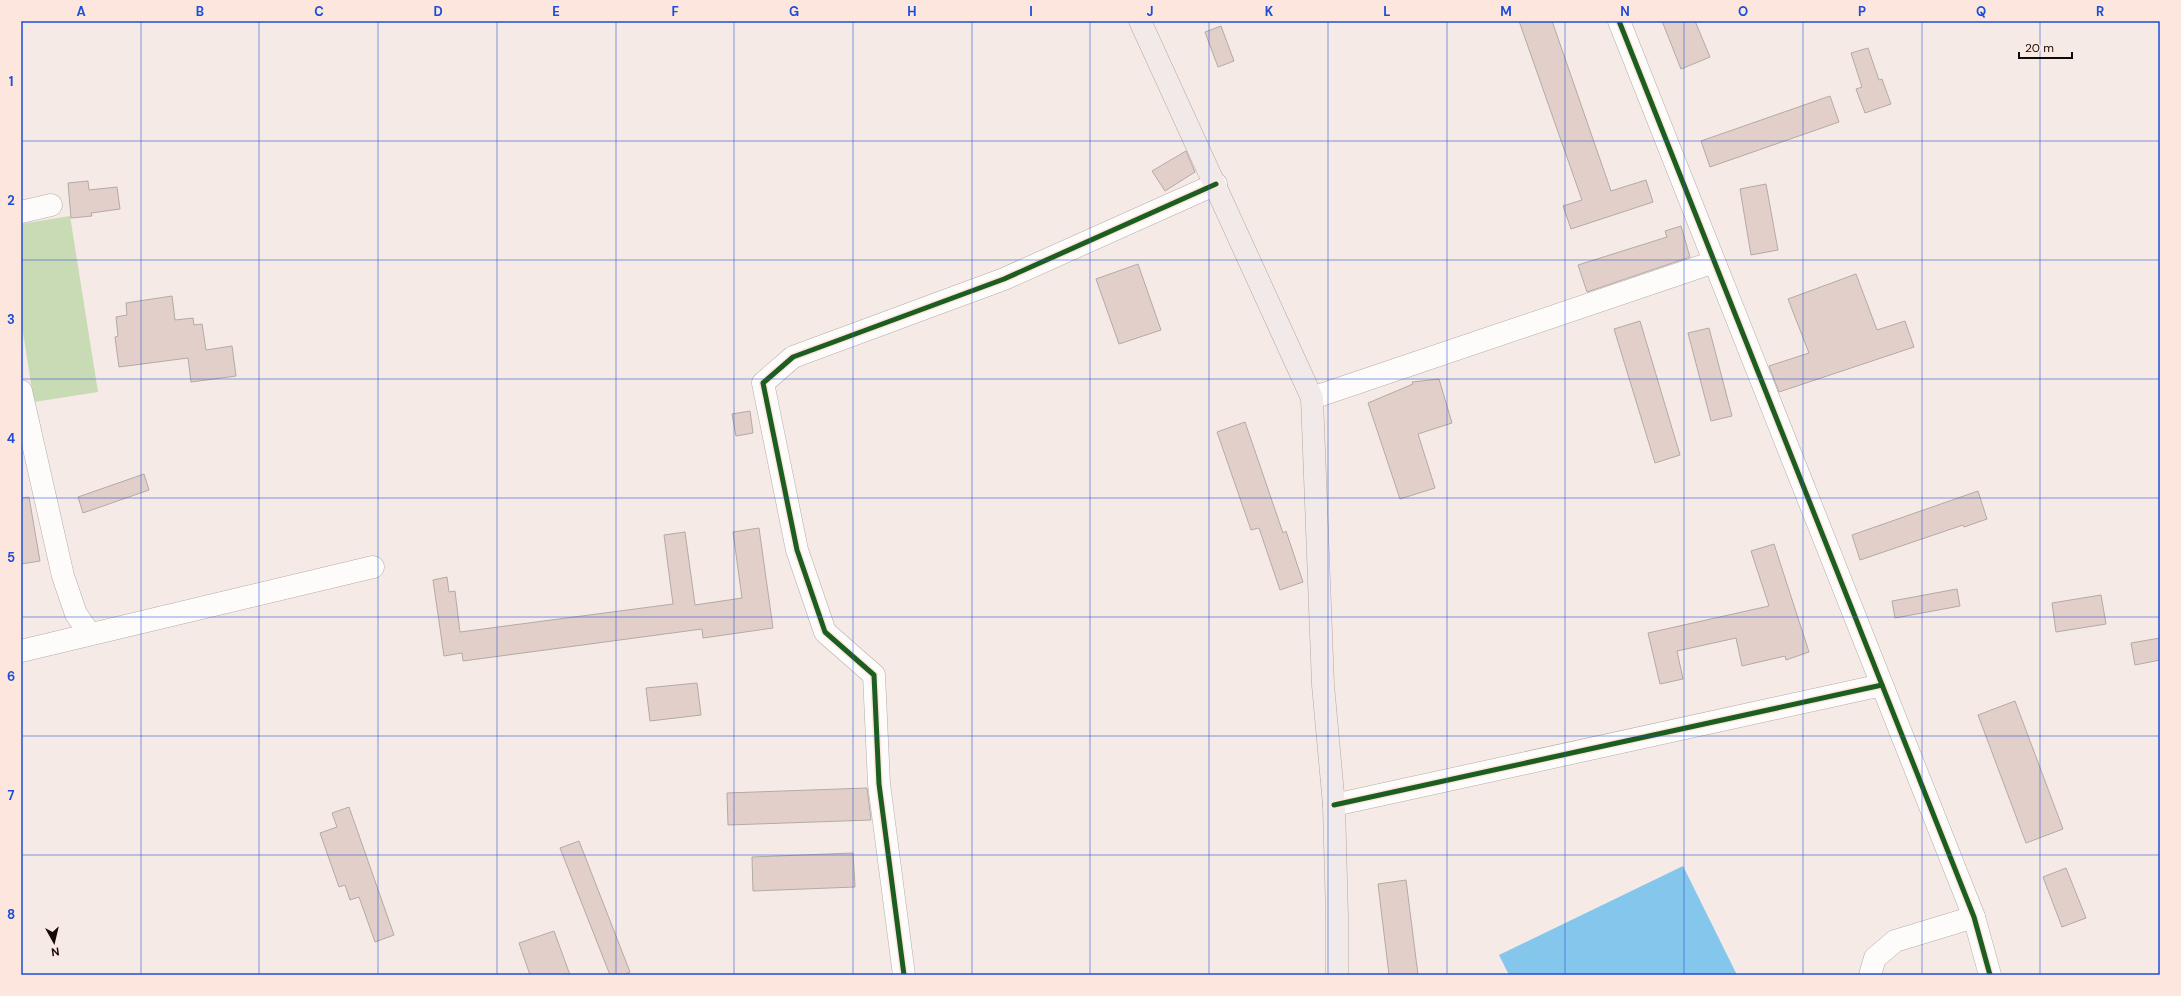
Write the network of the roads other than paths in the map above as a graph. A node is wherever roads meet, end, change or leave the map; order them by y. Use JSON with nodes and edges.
{"nodes":[{"id":1,"x":1140,"y":21,"type":"edge"},
{"id":2,"x":1620,"y":21,"type":"edge"},
{"id":3,"x":1216,"y":184,"type":"junction"},
{"id":4,"x":51,"y":205,"type":"dead end"},
{"id":5,"x":21,"y":212,"type":"edge"},
{"id":6,"x":1714,"y":262,"type":"junction"},
{"id":7,"x":21,"y":391,"type":"edge"},
{"id":8,"x":1312,"y":398,"type":"junction"},
{"id":9,"x":373,"y":567,"type":"dead end"},
{"id":10,"x":90,"y":634,"type":"junction"},
{"id":11,"x":21,"y":651,"type":"edge"},
{"id":12,"x":1882,"y":685,"type":"junction"},
{"id":13,"x":1334,"y":805,"type":"junction"},
{"id":14,"x":1974,"y":916,"type":"junction"},
{"id":15,"x":904,"y":975,"type":"edge"},
{"id":16,"x":1337,"y":975,"type":"edge"},
{"id":17,"x":1870,"y":975,"type":"edge"},
{"id":18,"x":1990,"y":975,"type":"edge"}],
"edges":[{"from":1,"to":3,"type":"main road"},
{"from":2,"to":6,"type":"street"},
{"from":3,"to":8,"type":"main road"},
{"from":3,"to":15,"type":"street"},
{"from":4,"to":5,"type":"street"},
{"from":6,"to":8,"type":"street"},
{"from":6,"to":12,"type":"street"},
{"from":7,"to":10,"type":"street"},
{"from":8,"to":13,"type":"main road"},
{"from":9,"to":10,"type":"street"},
{"from":10,"to":11,"type":"street"},
{"from":12,"to":13,"type":"street"},
{"from":12,"to":14,"type":"street"},
{"from":13,"to":16,"type":"main road"},
{"from":14,"to":17,"type":"street"},
{"from":14,"to":18,"type":"street"}]}
